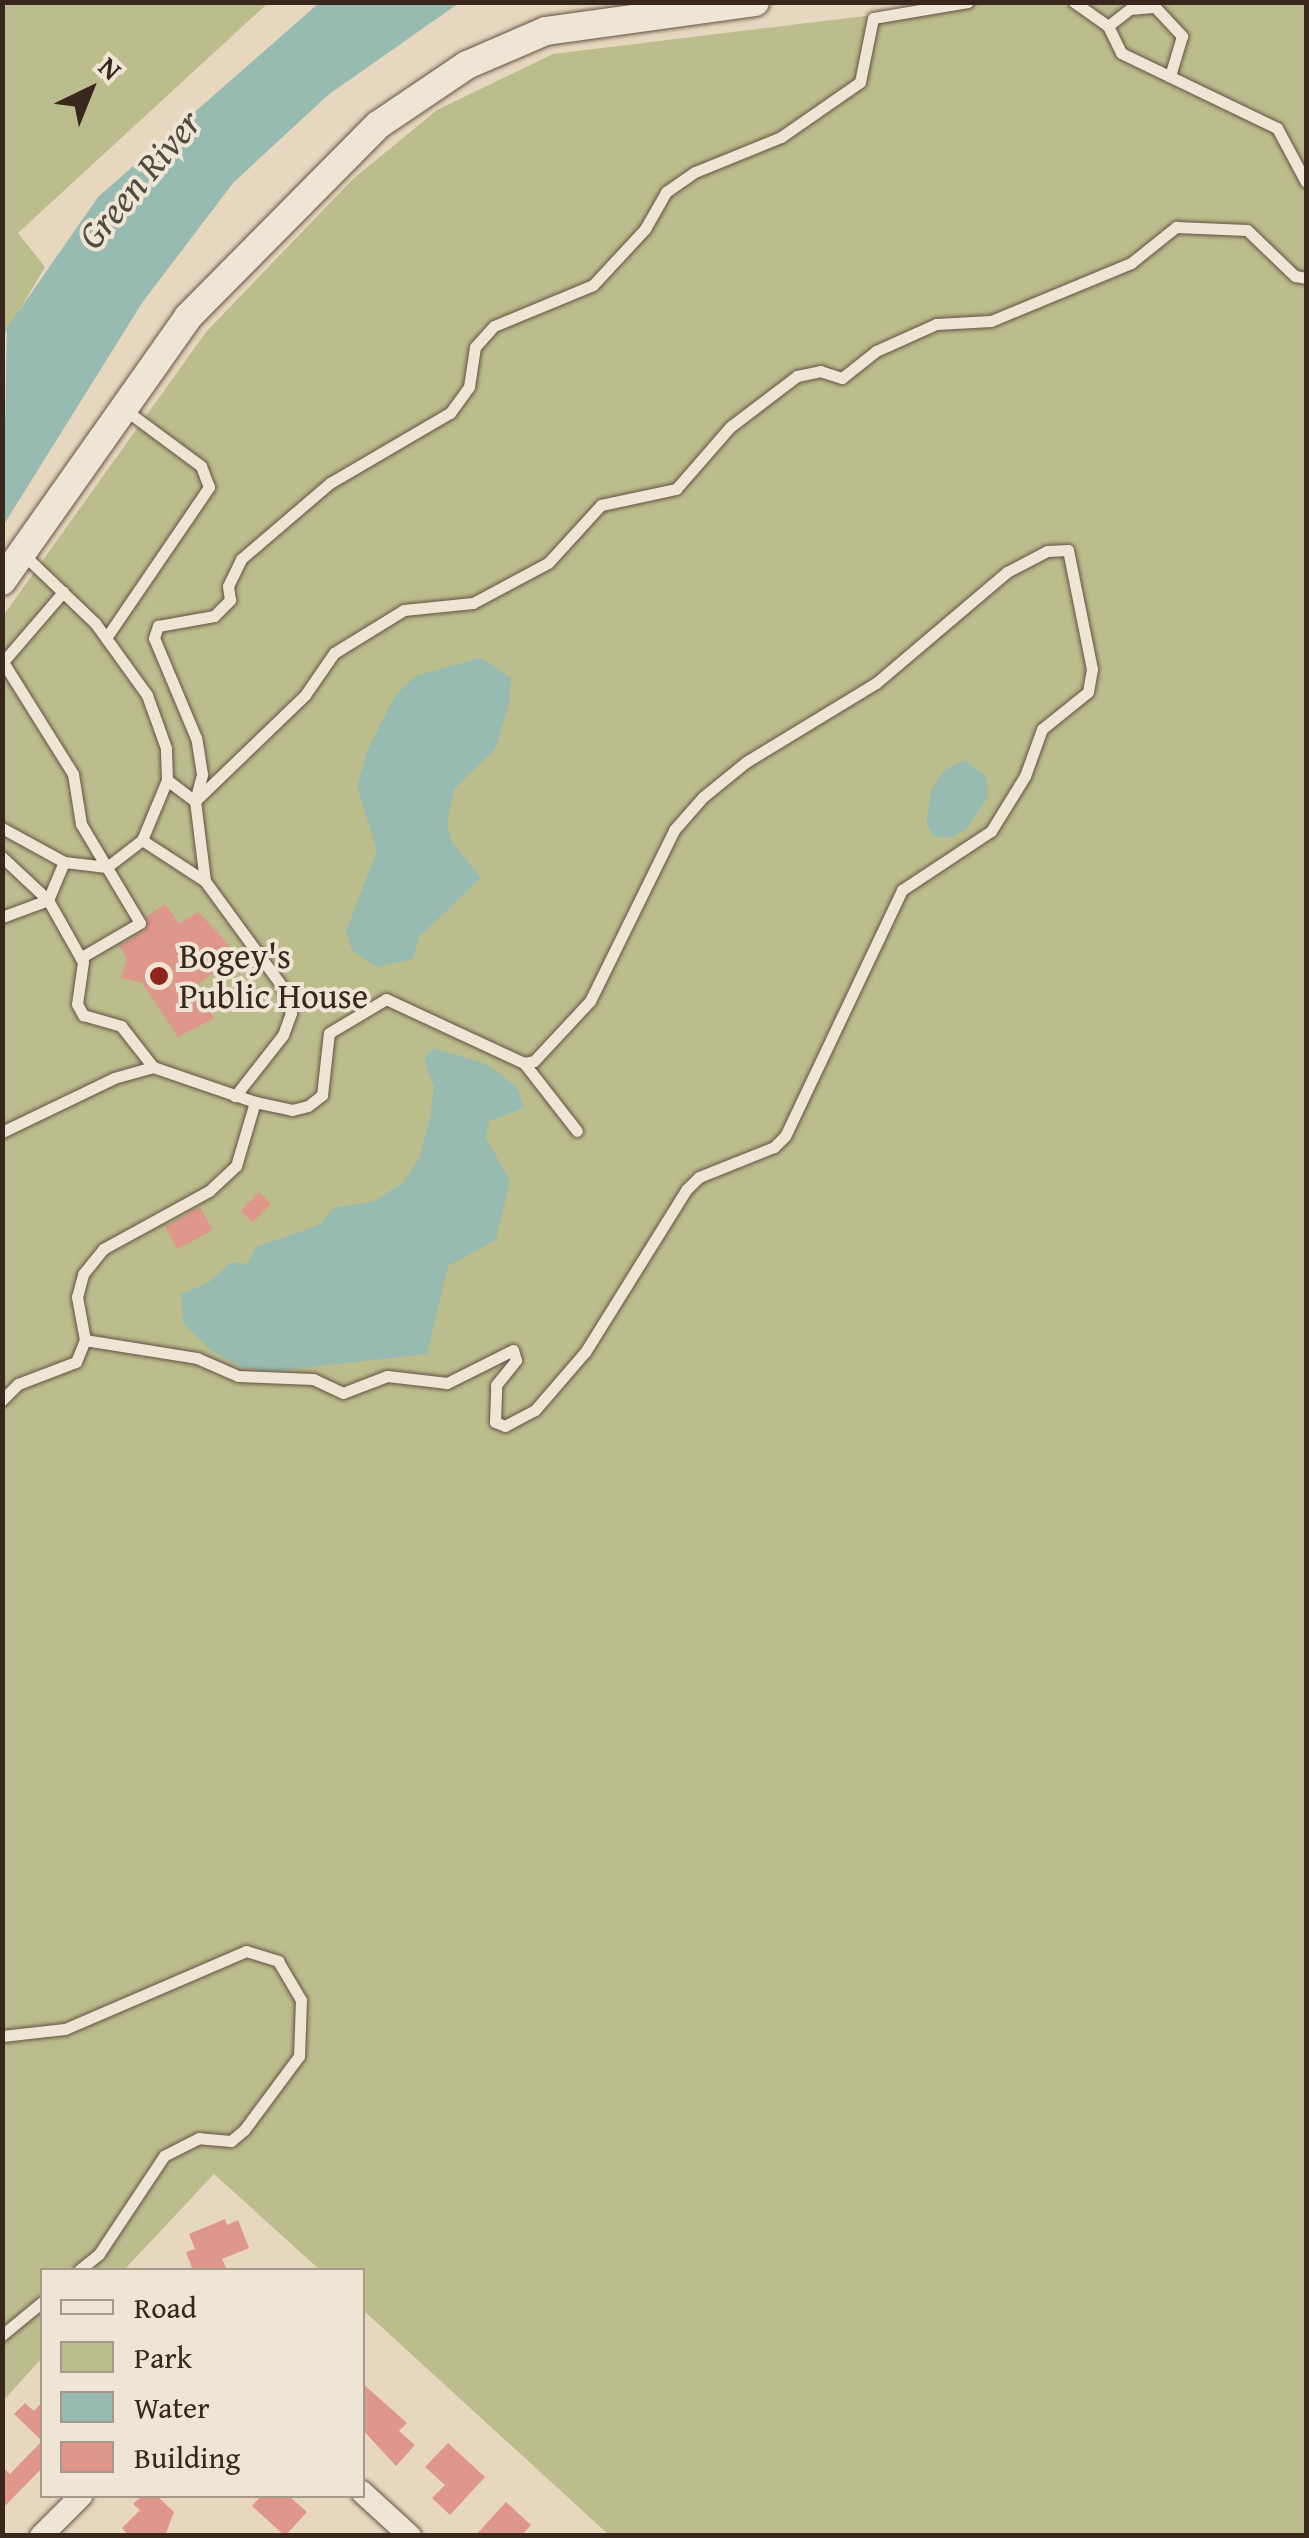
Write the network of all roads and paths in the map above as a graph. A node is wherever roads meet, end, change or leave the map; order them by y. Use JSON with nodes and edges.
{"nodes":[{"id":1,"x":754,"y":2,"type":"edge"},
{"id":2,"x":968,"y":2,"type":"edge"},
{"id":3,"x":1074,"y":2,"type":"edge"},
{"id":4,"x":1108,"y":26,"type":"junction"},
{"id":5,"x":1170,"y":76,"type":"junction"},
{"id":6,"x":1306,"y":182,"type":"edge"},
{"id":7,"x":1306,"y":278,"type":"edge"},
{"id":8,"x":120,"y":407,"type":"junction"},
{"id":9,"x":24,"y":554,"type":"junction"},
{"id":10,"x":2,"y":581,"type":"edge"},
{"id":11,"x":63,"y":592,"type":"junction"},
{"id":12,"x":106,"y":638,"type":"junction"},
{"id":13,"x":3,"y":663,"type":"edge"},
{"id":14,"x":167,"y":780,"type":"junction"},
{"id":15,"x":195,"y":802,"type":"junction"},
{"id":16,"x":2,"y":828,"type":"edge"},
{"id":17,"x":142,"y":840,"type":"junction"},
{"id":18,"x":2,"y":858,"type":"edge"},
{"id":19,"x":64,"y":862,"type":"junction"},
{"id":20,"x":107,"y":867,"type":"junction"},
{"id":21,"x":205,"y":881,"type":"junction"},
{"id":22,"x":48,"y":900,"type":"junction"},
{"id":23,"x":2,"y":916,"type":"edge"},
{"id":24,"x":80,"y":958,"type":"junction"},
{"id":25,"x":524,"y":1063,"type":"junction"},
{"id":26,"x":152,"y":1067,"type":"junction"},
{"id":27,"x":235,"y":1096,"type":"junction"},
{"id":28,"x":255,"y":1102,"type":"junction"},
{"id":29,"x":577,"y":1131,"type":"dead end"},
{"id":30,"x":2,"y":1132,"type":"edge"},
{"id":31,"x":85,"y":1340,"type":"junction"},
{"id":32,"x":2,"y":1400,"type":"edge"},
{"id":33,"x":2,"y":2036,"type":"edge"},
{"id":34,"x":82,"y":2268,"type":"edge"},
{"id":35,"x":40,"y":2304,"type":"edge"},
{"id":36,"x":2,"y":2335,"type":"edge"},
{"id":37,"x":365,"y":2495,"type":"edge"},
{"id":38,"x":79,"y":2498,"type":"edge"},
{"id":39,"x":45,"y":2534,"type":"edge"},
{"id":40,"x":410,"y":2536,"type":"edge"}],
"edges":[{"from":1,"to":8,"type":"street"},
{"from":2,"to":15,"type":"lane"},
{"from":3,"to":4,"type":"lane"},
{"from":4,"to":5,"type":"lane"},
{"from":4,"to":5,"type":"lane"},
{"from":5,"to":6,"type":"lane"},
{"from":7,"to":15,"type":"lane"},
{"from":8,"to":9,"type":"street"},
{"from":8,"to":12,"type":"lane"},
{"from":9,"to":10,"type":"street"},
{"from":9,"to":11,"type":"lane"},
{"from":11,"to":12,"type":"lane"},
{"from":11,"to":13,"type":"lane"},
{"from":12,"to":14,"type":"lane"},
{"from":13,"to":20,"type":"lane"},
{"from":14,"to":15,"type":"lane"},
{"from":14,"to":17,"type":"lane"},
{"from":15,"to":21,"type":"lane"},
{"from":16,"to":19,"type":"lane"},
{"from":17,"to":20,"type":"lane"},
{"from":17,"to":21,"type":"lane"},
{"from":18,"to":22,"type":"lane"},
{"from":19,"to":20,"type":"lane"},
{"from":19,"to":22,"type":"lane"},
{"from":20,"to":24,"type":"lane"},
{"from":21,"to":27,"type":"lane"},
{"from":22,"to":23,"type":"lane"},
{"from":22,"to":24,"type":"lane"},
{"from":24,"to":26,"type":"lane"},
{"from":25,"to":28,"type":"lane"},
{"from":25,"to":29,"type":"lane"},
{"from":25,"to":31,"type":"lane"},
{"from":26,"to":27,"type":"lane"},
{"from":26,"to":30,"type":"lane"},
{"from":27,"to":28,"type":"lane"},
{"from":28,"to":31,"type":"lane"},
{"from":31,"to":32,"type":"lane"},
{"from":33,"to":34,"type":"lane"},
{"from":35,"to":36,"type":"lane"},
{"from":37,"to":40,"type":"street"},
{"from":38,"to":39,"type":"street"}]}
